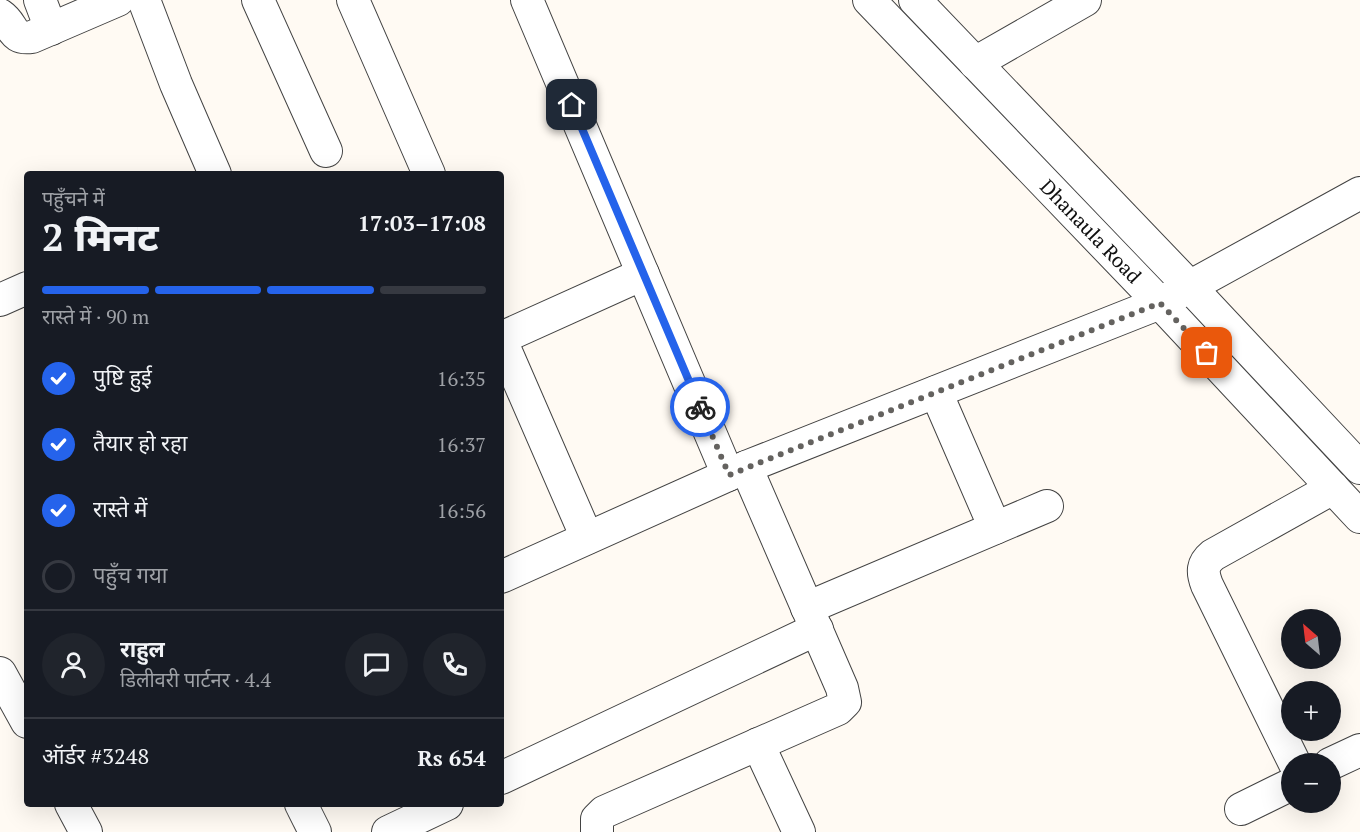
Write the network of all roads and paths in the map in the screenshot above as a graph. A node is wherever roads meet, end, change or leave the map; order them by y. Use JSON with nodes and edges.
{"nodes":[{"id":1,"x":40,"y":0,"type":"edge"},
{"id":2,"x":118,"y":0,"type":"edge"},
{"id":3,"x":144,"y":0,"type":"edge"},
{"id":4,"x":258,"y":0,"type":"edge"},
{"id":5,"x":353,"y":0,"type":"edge"},
{"id":6,"x":527,"y":0,"type":"edge"},
{"id":7,"x":868,"y":0,"type":"edge"},
{"id":8,"x":915,"y":0,"type":"edge"},
{"id":9,"x":1085,"y":0,"type":"edge"},
{"id":10,"x":0,"y":15,"type":"edge"},
{"id":11,"x":51,"y":29,"type":"junction"},
{"id":12,"x":975,"y":63,"type":"junction"},
{"id":13,"x":326,"y":151,"type":"dead end"},
{"id":14,"x":214,"y":171,"type":"edge"},
{"id":15,"x":428,"y":171,"type":"edge"},
{"id":16,"x":1360,"y":193,"type":"edge"},
{"id":17,"x":644,"y":274,"type":"junction"},
{"id":18,"x":1191,"y":288,"type":"junction"},
{"id":19,"x":24,"y":289,"type":"edge"},
{"id":20,"x":0,"y":300,"type":"edge"},
{"id":21,"x":1160,"y":303,"type":"junction"},
{"id":22,"x":504,"y":338,"type":"edge"},
{"id":23,"x":504,"y":346,"type":"edge"},
{"id":24,"x":936,"y":392,"type":"junction"},
{"id":25,"x":1360,"y":468,"type":"edge"},
{"id":26,"x":737,"y":471,"type":"junction"},
{"id":27,"x":1334,"y":488,"type":"junction"},
{"id":28,"x":1047,"y":506,"type":"dead end"},
{"id":29,"x":1360,"y":516,"type":"edge"},
{"id":30,"x":995,"y":528,"type":"junction"},
{"id":31,"x":587,"y":538,"type":"junction"},
{"id":32,"x":504,"y":576,"type":"edge"},
{"id":33,"x":812,"y":618,"type":"junction"},
{"id":34,"x":0,"y":673,"type":"edge"},
{"id":35,"x":24,"y":717,"type":"edge"},
{"id":36,"x":758,"y":744,"type":"junction"},
{"id":37,"x":1360,"y":750,"type":"edge"},
{"id":38,"x":1290,"y":753,"type":"edge"},
{"id":39,"x":1341,"y":759,"type":"edge"},
{"id":40,"x":504,"y":776,"type":"edge"},
{"id":41,"x":1281,"y":790,"type":"edge"},
{"id":42,"x":74,"y":807,"type":"edge"},
{"id":43,"x":302,"y":807,"type":"edge"},
{"id":44,"x":441,"y":807,"type":"edge"},
{"id":45,"x":1242,"y":809,"type":"dead end"},
{"id":46,"x":396,"y":830,"type":"edge"},
{"id":47,"x":86,"y":832,"type":"edge"},
{"id":48,"x":315,"y":832,"type":"edge"},
{"id":49,"x":597,"y":832,"type":"edge"},
{"id":50,"x":799,"y":832,"type":"edge"}],
"edges":[{"from":1,"to":11,"type":"street"},
{"from":2,"to":11,"type":"street"},
{"from":3,"to":14,"type":"street"},
{"from":4,"to":13,"type":"street"},
{"from":5,"to":15,"type":"street"},
{"from":6,"to":17,"type":"street"},
{"from":7,"to":21,"type":"street","name":"Dhanaula Road"},
{"from":8,"to":12,"type":"street","name":"Dhanaula Road"},
{"from":9,"to":12,"type":"street"},
{"from":10,"to":11,"type":"street"},
{"from":12,"to":18,"type":"street","name":"Dhanaula Road"},
{"from":16,"to":18,"type":"street"},
{"from":17,"to":22,"type":"street"},
{"from":17,"to":26,"type":"street"},
{"from":18,"to":21,"type":"street"},
{"from":18,"to":25,"type":"street","name":"Dhanaula Road"},
{"from":19,"to":20,"type":"street"},
{"from":21,"to":24,"type":"street"},
{"from":21,"to":27,"type":"street","name":"Dhanaula Road"},
{"from":23,"to":31,"type":"street"},
{"from":24,"to":26,"type":"street"},
{"from":24,"to":30,"type":"street"},
{"from":26,"to":31,"type":"street"},
{"from":26,"to":33,"type":"street"},
{"from":27,"to":29,"type":"street","name":"Dhanaula Road"},
{"from":27,"to":38,"type":"street"},
{"from":28,"to":30,"type":"street"},
{"from":30,"to":33,"type":"street"},
{"from":31,"to":32,"type":"street"},
{"from":33,"to":36,"type":"street"},
{"from":33,"to":40,"type":"street"},
{"from":34,"to":35,"type":"street"},
{"from":36,"to":49,"type":"street"},
{"from":36,"to":50,"type":"street"},
{"from":37,"to":39,"type":"street"},
{"from":41,"to":45,"type":"street"},
{"from":42,"to":47,"type":"street"},
{"from":43,"to":48,"type":"street"},
{"from":44,"to":46,"type":"street"}]}
